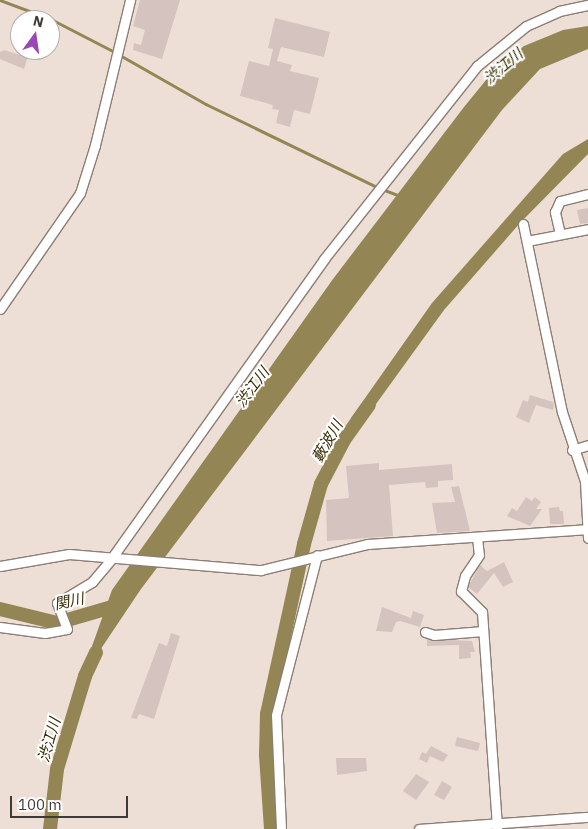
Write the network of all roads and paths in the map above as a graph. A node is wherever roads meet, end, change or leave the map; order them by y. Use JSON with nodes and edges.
{"nodes":[{"id":1,"x":130,"y":0,"type":"edge"},
{"id":2,"x":588,"y":5,"type":"edge"},
{"id":3,"x":588,"y":194,"type":"edge"},
{"id":4,"x":523,"y":224,"type":"dead end"},
{"id":5,"x":588,"y":229,"type":"edge"},
{"id":6,"x":560,"y":234,"type":"junction"},
{"id":7,"x":527,"y":241,"type":"junction"},
{"id":8,"x":0,"y":309,"type":"edge"},
{"id":9,"x":588,"y":445,"type":"edge"},
{"id":10,"x":572,"y":450,"type":"junction"},
{"id":11,"x":588,"y":529,"type":"edge"},
{"id":12,"x":477,"y":537,"type":"junction"},
{"id":13,"x":588,"y":538,"type":"edge"},
{"id":14,"x":313,"y":556,"type":"junction"},
{"id":15,"x":113,"y":559,"type":"junction"},
{"id":16,"x":0,"y":566,"type":"edge"},
{"id":17,"x":0,"y":627,"type":"edge"},
{"id":18,"x":483,"y":631,"type":"junction"},
{"id":19,"x":425,"y":632,"type":"dead end"},
{"id":20,"x":588,"y":817,"type":"edge"},
{"id":21,"x":497,"y":826,"type":"edge"},
{"id":22,"x":281,"y":829,"type":"edge"},
{"id":23,"x":418,"y":829,"type":"edge"}],
"edges":[{"from":1,"to":8,"type":"street"},
{"from":2,"to":15,"type":"street"},
{"from":3,"to":6,"type":"street"},
{"from":4,"to":7,"type":"street"},
{"from":5,"to":6,"type":"street"},
{"from":6,"to":7,"type":"street"},
{"from":7,"to":10,"type":"street"},
{"from":9,"to":10,"type":"street"},
{"from":10,"to":11,"type":"street"},
{"from":11,"to":12,"type":"street"},
{"from":11,"to":13,"type":"street"},
{"from":12,"to":14,"type":"street"},
{"from":12,"to":18,"type":"street"},
{"from":14,"to":15,"type":"street"},
{"from":14,"to":22,"type":"street"},
{"from":15,"to":16,"type":"street"},
{"from":15,"to":17,"type":"street"},
{"from":18,"to":19,"type":"street"},
{"from":18,"to":21,"type":"street"},
{"from":20,"to":21,"type":"street"},
{"from":21,"to":23,"type":"street"}]}
